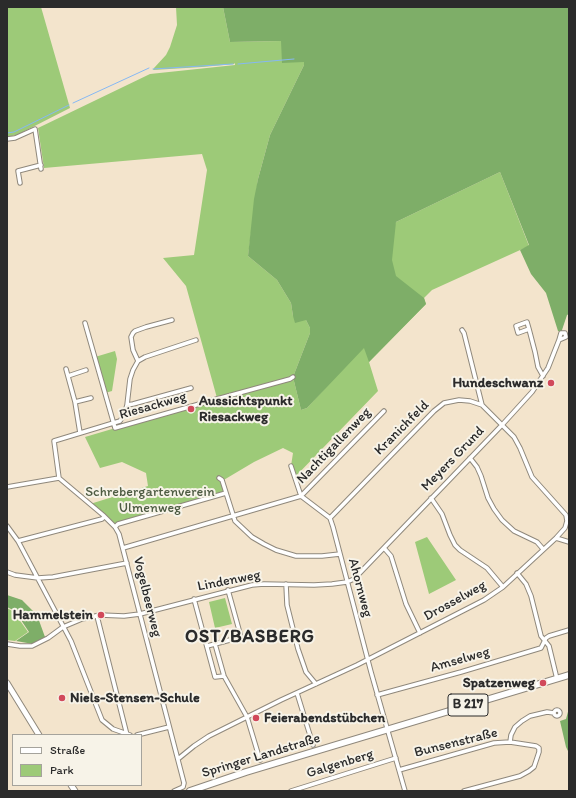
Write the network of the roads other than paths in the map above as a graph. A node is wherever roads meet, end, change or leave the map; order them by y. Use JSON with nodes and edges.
{"nodes":[{"id":1,"x":7,"y":139,"type":"edge"},
{"id":2,"x":20,"y":182,"type":"dead end"},
{"id":3,"x":172,"y":320,"type":"dead end"},
{"id":4,"x":85,"y":323,"type":"dead end"},
{"id":5,"x":529,"y":329,"type":"dead end"},
{"id":6,"x":462,"y":330,"type":"dead end"},
{"id":7,"x":196,"y":340,"type":"dead end"},
{"id":8,"x":559,"y":340,"type":"dead end"},
{"id":9,"x":138,"y":361,"type":"junction"},
{"id":10,"x":66,"y":369,"type":"dead end"},
{"id":11,"x":86,"y":370,"type":"dead end"},
{"id":12,"x":68,"y":376,"type":"junction"},
{"id":13,"x":543,"y":376,"type":"junction"},
{"id":14,"x":293,"y":377,"type":"dead end"},
{"id":15,"x":191,"y":388,"type":"dead end"},
{"id":16,"x":91,"y":398,"type":"dead end"},
{"id":17,"x":75,"y":402,"type":"junction"},
{"id":18,"x":127,"y":405,"type":"junction"},
{"id":19,"x":482,"y":405,"type":"junction"},
{"id":20,"x":384,"y":410,"type":"dead end"},
{"id":21,"x":113,"y":424,"type":"junction"},
{"id":22,"x":502,"y":425,"type":"junction"},
{"id":23,"x":80,"y":433,"type":"junction"},
{"id":24,"x":470,"y":458,"type":"junction"},
{"id":25,"x":291,"y":466,"type":"dead end"},
{"id":26,"x":59,"y":478,"type":"junction"},
{"id":27,"x":218,"y":478,"type":"dead end"},
{"id":28,"x":7,"y":487,"type":"edge"},
{"id":29,"x":226,"y":493,"type":"junction"},
{"id":30,"x":301,"y":496,"type":"junction"},
{"id":31,"x":431,"y":498,"type":"junction"},
{"id":32,"x":104,"y":516,"type":"junction"},
{"id":33,"x":233,"y":516,"type":"junction"},
{"id":34,"x":330,"y":518,"type":"junction"},
{"id":35,"x":7,"y":526,"type":"edge"},
{"id":36,"x":115,"y":527,"type":"junction"},
{"id":37,"x":556,"y":538,"type":"junction"},
{"id":38,"x":18,"y":540,"type":"junction"},
{"id":39,"x":569,"y":542,"type":"edge"},
{"id":40,"x":123,"y":548,"type":"junction"},
{"id":41,"x":384,"y":548,"type":"junction"},
{"id":42,"x":543,"y":549,"type":"junction"},
{"id":43,"x":340,"y":554,"type":"junction"},
{"id":44,"x":127,"y":563,"type":"junction"},
{"id":45,"x":7,"y":572,"type":"edge"},
{"id":46,"x":517,"y":573,"type":"junction"},
{"id":47,"x":38,"y":578,"type":"junction"},
{"id":48,"x":347,"y":582,"type":"junction"},
{"id":49,"x":286,"y":584,"type":"junction"},
{"id":50,"x":503,"y":586,"type":"junction"},
{"id":51,"x":228,"y":590,"type":"junction"},
{"id":52,"x":194,"y":599,"type":"junction"},
{"id":53,"x":140,"y":614,"type":"junction"},
{"id":54,"x":97,"y":616,"type":"junction"},
{"id":55,"x":63,"y":627,"type":"junction"},
{"id":56,"x":569,"y":630,"type":"edge"},
{"id":57,"x":420,"y":633,"type":"junction"},
{"id":58,"x":544,"y":641,"type":"junction"},
{"id":59,"x":7,"y":644,"type":"edge"},
{"id":60,"x":215,"y":644,"type":"junction"},
{"id":61,"x":206,"y":646,"type":"junction"},
{"id":62,"x":367,"y":659,"type":"junction"},
{"id":63,"x":569,"y":675,"type":"edge"},
{"id":64,"x":224,"y":676,"type":"junction"},
{"id":65,"x":557,"y":679,"type":"junction"},
{"id":66,"x":7,"y":683,"type":"edge"},
{"id":67,"x":316,"y":684,"type":"junction"},
{"id":68,"x":297,"y":693,"type":"junction"},
{"id":69,"x":377,"y":695,"type":"junction"},
{"id":70,"x":554,"y":713,"type":"dead end"},
{"id":71,"x":247,"y":717,"type":"junction"},
{"id":72,"x":169,"y":728,"type":"junction"},
{"id":73,"x":387,"y":729,"type":"junction"},
{"id":74,"x":38,"y":734,"type":"edge"},
{"id":75,"x":126,"y":734,"type":"edge"},
{"id":76,"x":128,"y":734,"type":"edge"},
{"id":77,"x":142,"y":734,"type":"edge"},
{"id":78,"x":510,"y":742,"type":"junction"},
{"id":79,"x":312,"y":745,"type":"dead end"},
{"id":80,"x":396,"y":758,"type":"junction"},
{"id":81,"x":178,"y":759,"type":"junction"},
{"id":82,"x":260,"y":760,"type":"dead end"},
{"id":83,"x":399,"y":770,"type":"junction"},
{"id":84,"x":299,"y":790,"type":"edge"},
{"id":85,"x":174,"y":791,"type":"edge"},
{"id":86,"x":190,"y":791,"type":"edge"},
{"id":87,"x":291,"y":791,"type":"edge"},
{"id":88,"x":405,"y":791,"type":"edge"},
{"id":89,"x":464,"y":791,"type":"edge"}],
"edges":[{"from":1,"to":2,"type":"street"},
{"from":3,"to":9,"type":"street"},
{"from":4,"to":21,"type":"street","name":"Riesackweg"},
{"from":5,"to":13,"type":"street"},
{"from":6,"to":19,"type":"street"},
{"from":7,"to":9,"type":"street"},
{"from":8,"to":13,"type":"street","name":"Meyers Grund"},
{"from":9,"to":18,"type":"street"},
{"from":10,"to":12,"type":"street"},
{"from":11,"to":12,"type":"street"},
{"from":12,"to":17,"type":"street"},
{"from":13,"to":22,"type":"street","name":"Meyers Grund"},
{"from":14,"to":21,"type":"street","name":"Riesackweg"},
{"from":15,"to":18,"type":"street"},
{"from":16,"to":17,"type":"street"},
{"from":17,"to":23,"type":"street"},
{"from":18,"to":21,"type":"street"},
{"from":19,"to":22,"type":"street"},
{"from":19,"to":34,"type":"street","name":"Kranichfeld"},
{"from":20,"to":30,"type":"street","name":"Nachtigallenweg"},
{"from":21,"to":23,"type":"street","name":"Riesackweg"},
{"from":22,"to":24,"type":"street","name":"Meyers Grund"},
{"from":22,"to":37,"type":"street","name":"Drosselweg"},
{"from":23,"to":26,"type":"street","name":"Riesackweg"},
{"from":24,"to":31,"type":"street","name":"Meyers Grund"},
{"from":24,"to":42,"type":"street"},
{"from":25,"to":30,"type":"street"},
{"from":26,"to":28,"type":"street"},
{"from":26,"to":32,"type":"street","name":"Vogelbeerweg"},
{"from":27,"to":29,"type":"street"},
{"from":29,"to":33,"type":"street"},
{"from":29,"to":36,"type":"street"},
{"from":30,"to":33,"type":"street"},
{"from":30,"to":34,"type":"street"},
{"from":31,"to":41,"type":"street","name":"Meyers Grund"},
{"from":31,"to":50,"type":"street"},
{"from":32,"to":36,"type":"street","name":"Vogelbeerweg"},
{"from":32,"to":38,"type":"street"},
{"from":33,"to":40,"type":"street"},
{"from":33,"to":43,"type":"street"},
{"from":34,"to":43,"type":"street","name":"Ahornweg"},
{"from":35,"to":38,"type":"street"},
{"from":36,"to":40,"type":"street","name":"Vogelbeerweg"},
{"from":37,"to":39,"type":"street"},
{"from":37,"to":42,"type":"street","name":"Drosselweg"},
{"from":38,"to":47,"type":"street"},
{"from":40,"to":44,"type":"street","name":"Vogelbeerweg"},
{"from":41,"to":48,"type":"street","name":"Meyers Grund"},
{"from":41,"to":57,"type":"street"},
{"from":42,"to":46,"type":"street","name":"Drosselweg"},
{"from":43,"to":48,"type":"street","name":"Ahornweg"},
{"from":44,"to":47,"type":"street"},
{"from":44,"to":53,"type":"street","name":"Vogelbeerweg"},
{"from":45,"to":47,"type":"street"},
{"from":46,"to":50,"type":"street","name":"Drosselweg"},
{"from":46,"to":58,"type":"street"},
{"from":47,"to":55,"type":"street"},
{"from":48,"to":49,"type":"street","name":"Lindenweg"},
{"from":48,"to":62,"type":"street","name":"Ahornweg"},
{"from":49,"to":51,"type":"street","name":"Lindenweg"},
{"from":49,"to":67,"type":"street"},
{"from":50,"to":57,"type":"street","name":"Drosselweg"},
{"from":51,"to":52,"type":"street","name":"Lindenweg"},
{"from":51,"to":60,"type":"street"},
{"from":52,"to":53,"type":"street","name":"Lindenweg"},
{"from":52,"to":61,"type":"street"},
{"from":53,"to":54,"type":"street"},
{"from":53,"to":72,"type":"street","name":"Vogelbeerweg"},
{"from":54,"to":55,"type":"street"},
{"from":54,"to":76,"type":"street"},
{"from":55,"to":59,"type":"street"},
{"from":55,"to":75,"type":"street"},
{"from":56,"to":58,"type":"street"},
{"from":57,"to":62,"type":"street","name":"Drosselweg"},
{"from":58,"to":65,"type":"street"},
{"from":58,"to":69,"type":"street","name":"Amselweg"},
{"from":60,"to":61,"type":"street"},
{"from":60,"to":64,"type":"street"},
{"from":61,"to":64,"type":"street"},
{"from":62,"to":67,"type":"street","name":"Drosselweg"},
{"from":62,"to":69,"type":"street","name":"Ahornweg"},
{"from":63,"to":65,"type":"main road","name":"Springer Landstraße","number":"B 217"},
{"from":64,"to":71,"type":"street"},
{"from":65,"to":73,"type":"main road","name":"Springer Landstraße","number":"B 217"},
{"from":66,"to":74,"type":"main road"},
{"from":67,"to":68,"type":"street","name":"Drosselweg"},
{"from":68,"to":71,"type":"street","name":"Drosselweg"},
{"from":68,"to":79,"type":"street"},
{"from":69,"to":73,"type":"street","name":"Ahornweg"},
{"from":70,"to":78,"type":"street"},
{"from":71,"to":81,"type":"street","name":"Drosselweg"},
{"from":71,"to":82,"type":"street"},
{"from":72,"to":77,"type":"street"},
{"from":72,"to":81,"type":"street","name":"Vogelbeerweg"},
{"from":73,"to":80,"type":"street","name":"Ahornweg"},
{"from":73,"to":86,"type":"main road","name":"Springer Landstraße","number":"B 217"},
{"from":78,"to":83,"type":"street","name":"Bunsenstraße"},
{"from":78,"to":89,"type":"street","name":"Bunsenstraße"},
{"from":80,"to":83,"type":"street","name":"Ahornweg"},
{"from":80,"to":84,"type":"street","name":"Galgenberg"},
{"from":81,"to":85,"type":"street","name":"Vogelbeerweg"},
{"from":83,"to":88,"type":"street","name":"Ahornweg"},
{"from":84,"to":87,"type":"street","name":"Galgenberg"}]}
